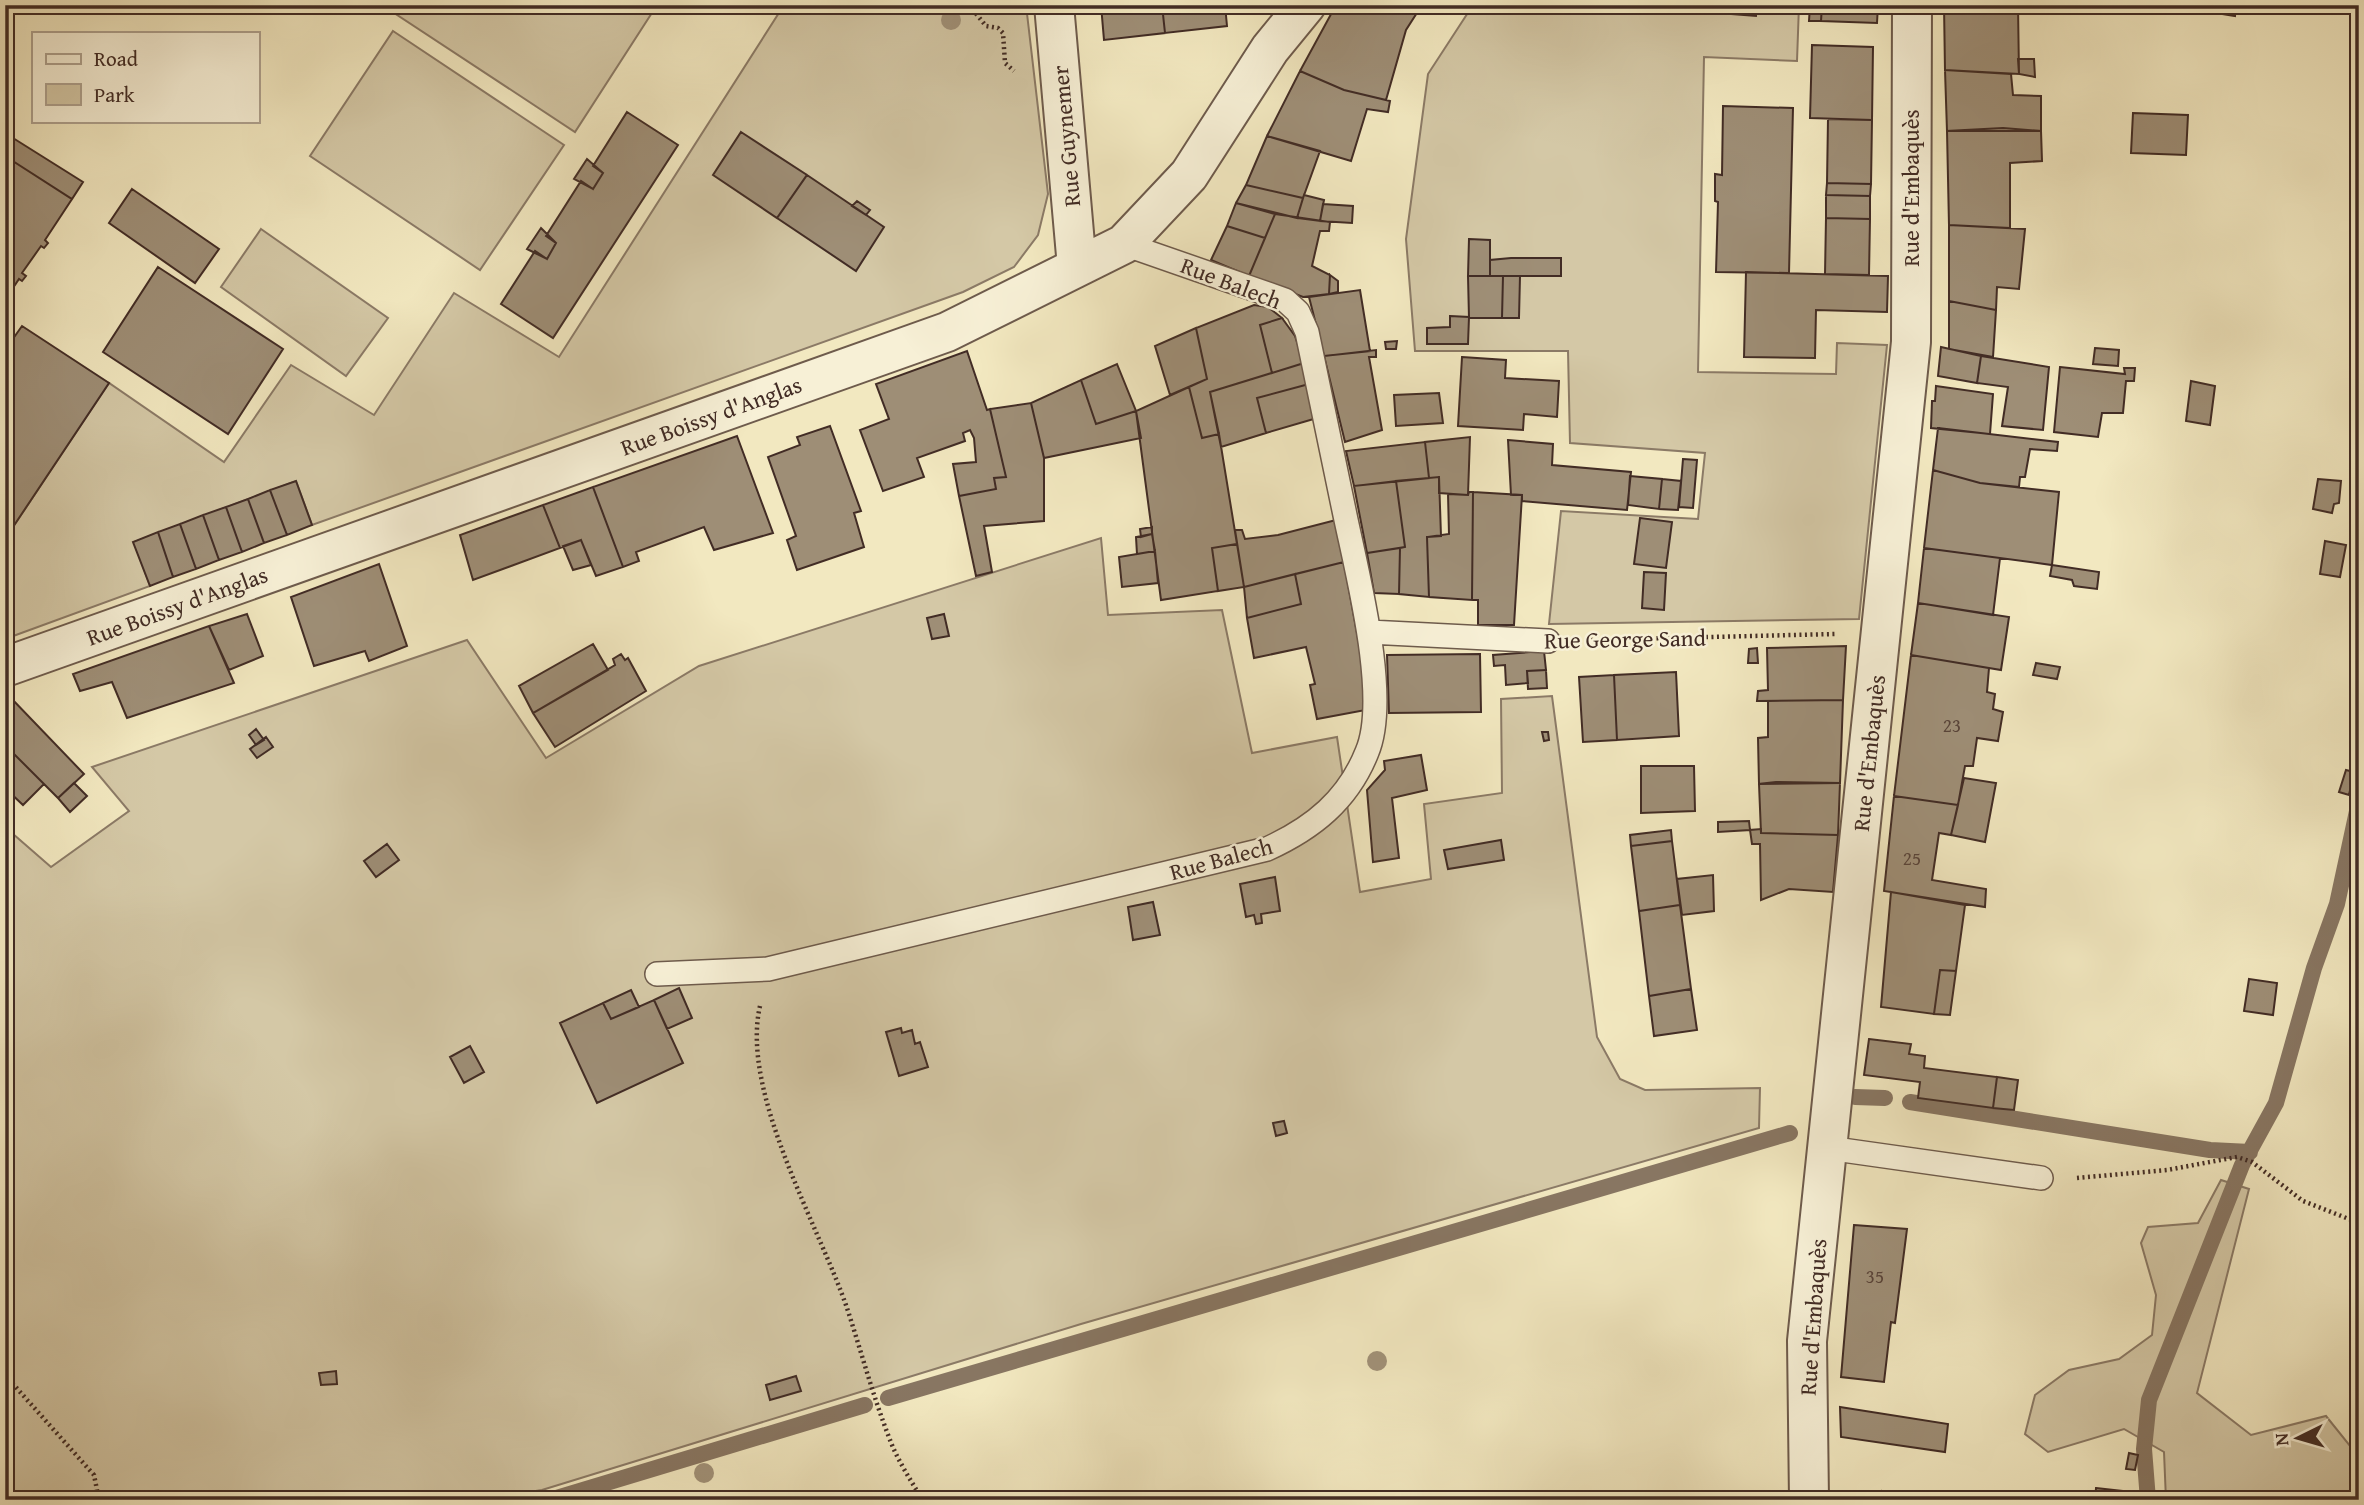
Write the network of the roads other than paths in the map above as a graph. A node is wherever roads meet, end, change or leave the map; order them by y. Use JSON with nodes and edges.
{"nodes":[{"id":1,"x":1054,"y":5,"type":"edge"},
{"id":2,"x":1306,"y":5,"type":"edge"},
{"id":3,"x":1912,"y":5,"type":"edge"},
{"id":4,"x":1124,"y":244,"type":"junction"},
{"id":5,"x":1077,"y":267,"type":"junction"},
{"id":6,"x":1369,"y":632,"type":"junction"},
{"id":7,"x":1548,"y":641,"type":"road end"},
{"id":8,"x":5,"y":667,"type":"edge"},
{"id":9,"x":657,"y":974,"type":"dead end"},
{"id":10,"x":1828,"y":1148,"type":"junction"},
{"id":11,"x":2041,"y":1178,"type":"road end"},
{"id":12,"x":1808,"y":1500,"type":"edge"}],
"edges":[{"from":1,"to":5,"type":"street","name":"Rue Guynemer"},
{"from":2,"to":4,"type":"street","name":"Rue Boissy d'Anglas"},
{"from":3,"to":10,"type":"street","name":"Rue d'Embaquès"},
{"from":4,"to":5,"type":"street","name":"Rue Boissy d'Anglas"},
{"from":4,"to":6,"type":"lane","name":"Rue Balech"},
{"from":5,"to":8,"type":"street","name":"Rue Boissy d'Anglas"},
{"from":6,"to":7,"type":"lane","name":"Rue George Sand"},
{"from":6,"to":9,"type":"lane","name":"Rue Balech"},
{"from":10,"to":11,"type":"lane"},
{"from":10,"to":12,"type":"street","name":"Rue d'Embaquès"}]}
